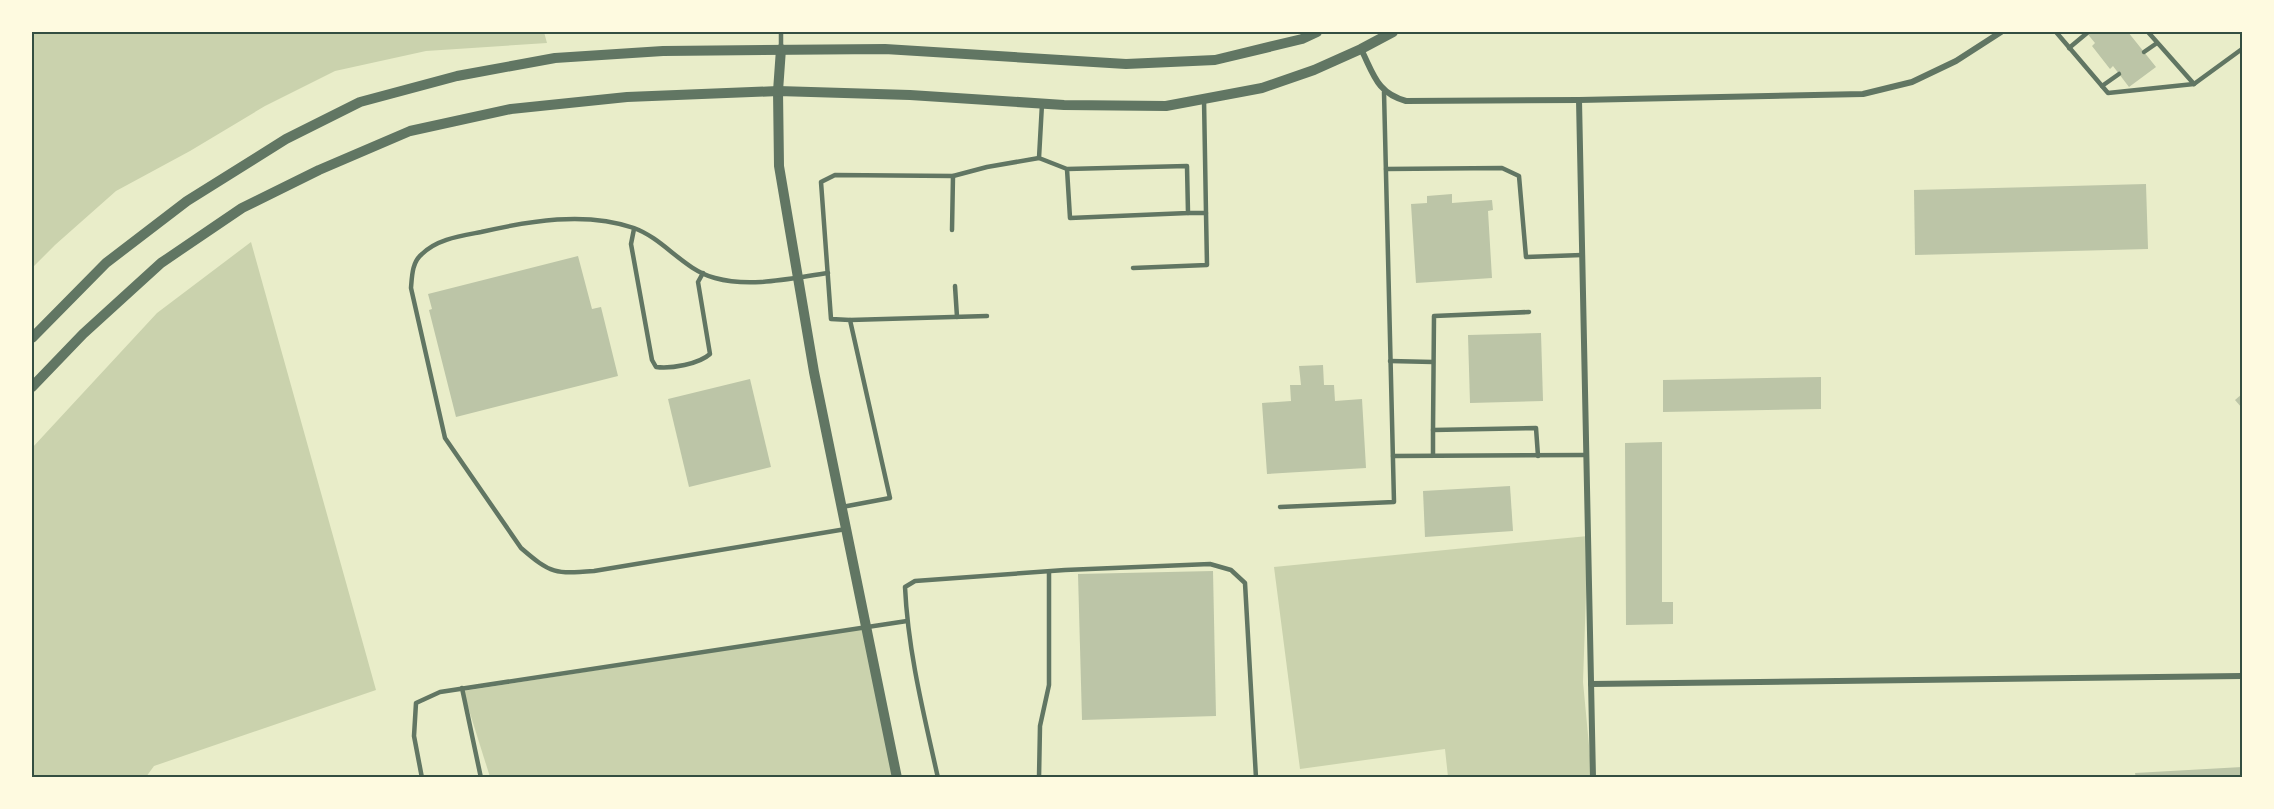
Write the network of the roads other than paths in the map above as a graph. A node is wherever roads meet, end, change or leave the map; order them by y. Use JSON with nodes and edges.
{"nodes":[{"id":1,"x":781,"y":32,"type":"edge"},
{"id":2,"x":1317,"y":32,"type":"edge"},
{"id":3,"x":1392,"y":32,"type":"edge"},
{"id":4,"x":2001,"y":32,"type":"edge"},
{"id":5,"x":2056,"y":32,"type":"edge"},
{"id":6,"x":2148,"y":32,"type":"edge"},
{"id":7,"x":2087,"y":33,"type":"dead end"},
{"id":8,"x":2157,"y":42,"type":"junction"},
{"id":9,"x":2069,"y":48,"type":"junction"},
{"id":10,"x":781,"y":49,"type":"junction"},
{"id":11,"x":1361,"y":49,"type":"junction"},
{"id":12,"x":2242,"y":49,"type":"edge"},
{"id":13,"x":2144,"y":52,"type":"dead end"},
{"id":14,"x":2119,"y":74,"type":"dead end"},
{"id":15,"x":2194,"y":84,"type":"junction"},
{"id":16,"x":2102,"y":86,"type":"junction"},
{"id":17,"x":778,"y":91,"type":"junction"},
{"id":18,"x":1384,"y":92,"type":"junction"},
{"id":19,"x":1204,"y":99,"type":"junction"},
{"id":20,"x":1579,"y":100,"type":"junction"},
{"id":21,"x":1042,"y":104,"type":"junction"},
{"id":22,"x":1039,"y":158,"type":"junction"},
{"id":23,"x":1067,"y":169,"type":"junction"},
{"id":24,"x":1386,"y":169,"type":"junction"},
{"id":25,"x":953,"y":176,"type":"junction"},
{"id":26,"x":1188,"y":213,"type":"junction"},
{"id":27,"x":1206,"y":213,"type":"junction"},
{"id":28,"x":634,"y":228,"type":"junction"},
{"id":29,"x":952,"y":230,"type":"dead end"},
{"id":30,"x":1582,"y":255,"type":"junction"},
{"id":31,"x":1133,"y":268,"type":"dead end"},
{"id":32,"x":703,"y":273,"type":"junction"},
{"id":33,"x":828,"y":273,"type":"junction"},
{"id":34,"x":798,"y":278,"type":"junction"},
{"id":35,"x":955,"y":286,"type":"dead end"},
{"id":36,"x":1529,"y":312,"type":"dead end"},
{"id":37,"x":987,"y":316,"type":"dead end"},
{"id":38,"x":957,"y":317,"type":"junction"},
{"id":39,"x":849,"y":320,"type":"junction"},
{"id":40,"x":32,"y":338,"type":"edge"},
{"id":41,"x":1390,"y":361,"type":"junction"},
{"id":42,"x":1432,"y":362,"type":"junction"},
{"id":43,"x":32,"y":387,"type":"edge"},
{"id":44,"x":1433,"y":430,"type":"junction"},
{"id":45,"x":1433,"y":455,"type":"junction"},
{"id":46,"x":1586,"y":455,"type":"junction"},
{"id":47,"x":1393,"y":456,"type":"junction"},
{"id":48,"x":1538,"y":456,"type":"junction"},
{"id":49,"x":842,"y":507,"type":"junction"},
{"id":50,"x":1280,"y":507,"type":"dead end"},
{"id":51,"x":846,"y":529,"type":"junction"},
{"id":52,"x":1049,"y":572,"type":"junction"},
{"id":53,"x":907,"y":621,"type":"junction"},
{"id":54,"x":866,"y":628,"type":"junction"},
{"id":55,"x":2242,"y":676,"type":"edge"},
{"id":56,"x":1592,"y":684,"type":"junction"},
{"id":57,"x":462,"y":688,"type":"junction"},
{"id":58,"x":422,"y":777,"type":"edge"},
{"id":59,"x":481,"y":777,"type":"edge"},
{"id":60,"x":897,"y":777,"type":"edge"},
{"id":61,"x":938,"y":777,"type":"edge"},
{"id":62,"x":1039,"y":777,"type":"edge"},
{"id":63,"x":1256,"y":777,"type":"edge"},
{"id":64,"x":1593,"y":777,"type":"edge"}],
"edges":[{"from":1,"to":10,"type":"lane"},
{"from":2,"to":10,"type":"street"},
{"from":3,"to":11,"type":"street"},
{"from":4,"to":20,"type":"street"},
{"from":5,"to":9,"type":"lane"},
{"from":6,"to":8,"type":"lane"},
{"from":7,"to":9,"type":"lane"},
{"from":8,"to":13,"type":"lane"},
{"from":8,"to":15,"type":"lane"},
{"from":9,"to":16,"type":"lane"},
{"from":10,"to":17,"type":"street"},
{"from":10,"to":40,"type":"street"},
{"from":11,"to":18,"type":"street"},
{"from":11,"to":19,"type":"street"},
{"from":12,"to":15,"type":"lane"},
{"from":14,"to":16,"type":"lane"},
{"from":15,"to":16,"type":"lane"},
{"from":17,"to":21,"type":"street"},
{"from":17,"to":34,"type":"street"},
{"from":17,"to":43,"type":"street"},
{"from":18,"to":20,"type":"street"},
{"from":18,"to":24,"type":"lane"},
{"from":19,"to":21,"type":"street"},
{"from":19,"to":27,"type":"lane"},
{"from":20,"to":30,"type":"street"},
{"from":21,"to":22,"type":"lane"},
{"from":22,"to":23,"type":"lane"},
{"from":22,"to":25,"type":"lane"},
{"from":23,"to":26,"type":"lane"},
{"from":23,"to":26,"type":"lane"},
{"from":24,"to":30,"type":"lane"},
{"from":24,"to":41,"type":"lane"},
{"from":25,"to":29,"type":"lane"},
{"from":25,"to":33,"type":"lane"},
{"from":26,"to":27,"type":"lane"},
{"from":27,"to":31,"type":"lane"},
{"from":28,"to":32,"type":"lane"},
{"from":28,"to":32,"type":"lane"},
{"from":28,"to":51,"type":"lane"},
{"from":30,"to":46,"type":"street"},
{"from":32,"to":34,"type":"lane"},
{"from":33,"to":34,"type":"lane"},
{"from":33,"to":39,"type":"lane"},
{"from":34,"to":49,"type":"street"},
{"from":35,"to":38,"type":"lane"},
{"from":36,"to":42,"type":"lane"},
{"from":37,"to":38,"type":"lane"},
{"from":38,"to":39,"type":"lane"},
{"from":39,"to":49,"type":"lane"},
{"from":41,"to":42,"type":"lane"},
{"from":41,"to":47,"type":"lane"},
{"from":42,"to":44,"type":"lane"},
{"from":44,"to":45,"type":"lane"},
{"from":44,"to":48,"type":"lane"},
{"from":45,"to":47,"type":"lane"},
{"from":45,"to":48,"type":"lane"},
{"from":46,"to":48,"type":"lane"},
{"from":46,"to":56,"type":"street"},
{"from":47,"to":50,"type":"lane"},
{"from":49,"to":51,"type":"street"},
{"from":51,"to":54,"type":"street"},
{"from":52,"to":53,"type":"lane"},
{"from":52,"to":62,"type":"lane"},
{"from":52,"to":63,"type":"lane"},
{"from":53,"to":54,"type":"lane"},
{"from":53,"to":61,"type":"lane"},
{"from":54,"to":57,"type":"lane"},
{"from":54,"to":60,"type":"street"},
{"from":55,"to":56,"type":"street"},
{"from":56,"to":64,"type":"street"},
{"from":57,"to":58,"type":"lane"},
{"from":57,"to":59,"type":"lane"}]}
